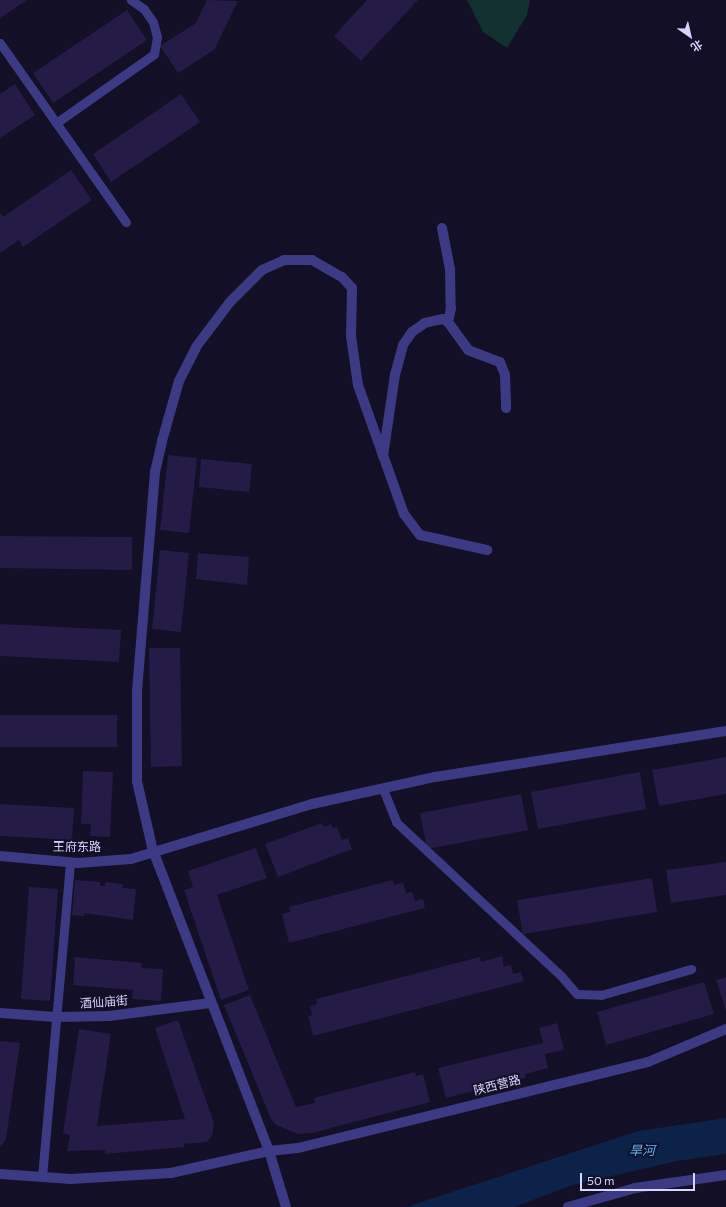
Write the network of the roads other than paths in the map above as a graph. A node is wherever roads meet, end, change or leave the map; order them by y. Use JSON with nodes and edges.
{"nodes":[{"id":1,"x":131,"y":0,"type":"edge"},
{"id":2,"x":0,"y":43,"type":"edge"},
{"id":3,"x":56,"y":123,"type":"junction"},
{"id":4,"x":126,"y":222,"type":"dead end"},
{"id":5,"x":442,"y":228,"type":"dead end"},
{"id":6,"x":448,"y":322,"type":"junction"},
{"id":7,"x":506,"y":408,"type":"dead end"},
{"id":8,"x":383,"y":459,"type":"junction"},
{"id":9,"x":487,"y":550,"type":"dead end"},
{"id":10,"x":726,"y":731,"type":"edge"},
{"id":11,"x":383,"y":789,"type":"junction"},
{"id":12,"x":153,"y":851,"type":"junction"},
{"id":13,"x":0,"y":856,"type":"edge"},
{"id":14,"x":70,"y":862,"type":"junction"},
{"id":15,"x":691,"y":969,"type":"dead end"},
{"id":16,"x":210,"y":1003,"type":"junction"},
{"id":17,"x":0,"y":1013,"type":"edge"},
{"id":18,"x":56,"y":1017,"type":"junction"},
{"id":19,"x":726,"y":1029,"type":"edge"},
{"id":20,"x":269,"y":1151,"type":"junction"},
{"id":21,"x":0,"y":1174,"type":"edge"},
{"id":22,"x":726,"y":1176,"type":"edge"},
{"id":23,"x":42,"y":1177,"type":"junction"},
{"id":24,"x":286,"y":1207,"type":"edge"},
{"id":25,"x":568,"y":1207,"type":"edge"}],
"edges":[{"from":1,"to":3,"type":"lane"},
{"from":2,"to":3,"type":"lane"},
{"from":3,"to":4,"type":"lane"},
{"from":5,"to":6,"type":"street"},
{"from":6,"to":7,"type":"street"},
{"from":6,"to":8,"type":"street"},
{"from":8,"to":9,"type":"street"},
{"from":8,"to":12,"type":"street"},
{"from":10,"to":11,"type":"street","name":"王府东路"},
{"from":11,"to":12,"type":"street","name":"王府东路"},
{"from":11,"to":15,"type":"lane"},
{"from":12,"to":14,"type":"street","name":"王府东路"},
{"from":12,"to":16,"type":"street"},
{"from":13,"to":14,"type":"street","name":"王府东路"},
{"from":14,"to":18,"type":"lane"},
{"from":16,"to":18,"type":"street","name":"酒仙庙街"},
{"from":16,"to":20,"type":"street"},
{"from":17,"to":18,"type":"street","name":"酒仙庙街"},
{"from":18,"to":23,"type":"lane"},
{"from":19,"to":20,"type":"street","name":"陕西营路"},
{"from":20,"to":23,"type":"street","name":"陕西营路"},
{"from":20,"to":24,"type":"street"},
{"from":21,"to":23,"type":"street","name":"陕西营路"},
{"from":22,"to":25,"type":"street"}]}
